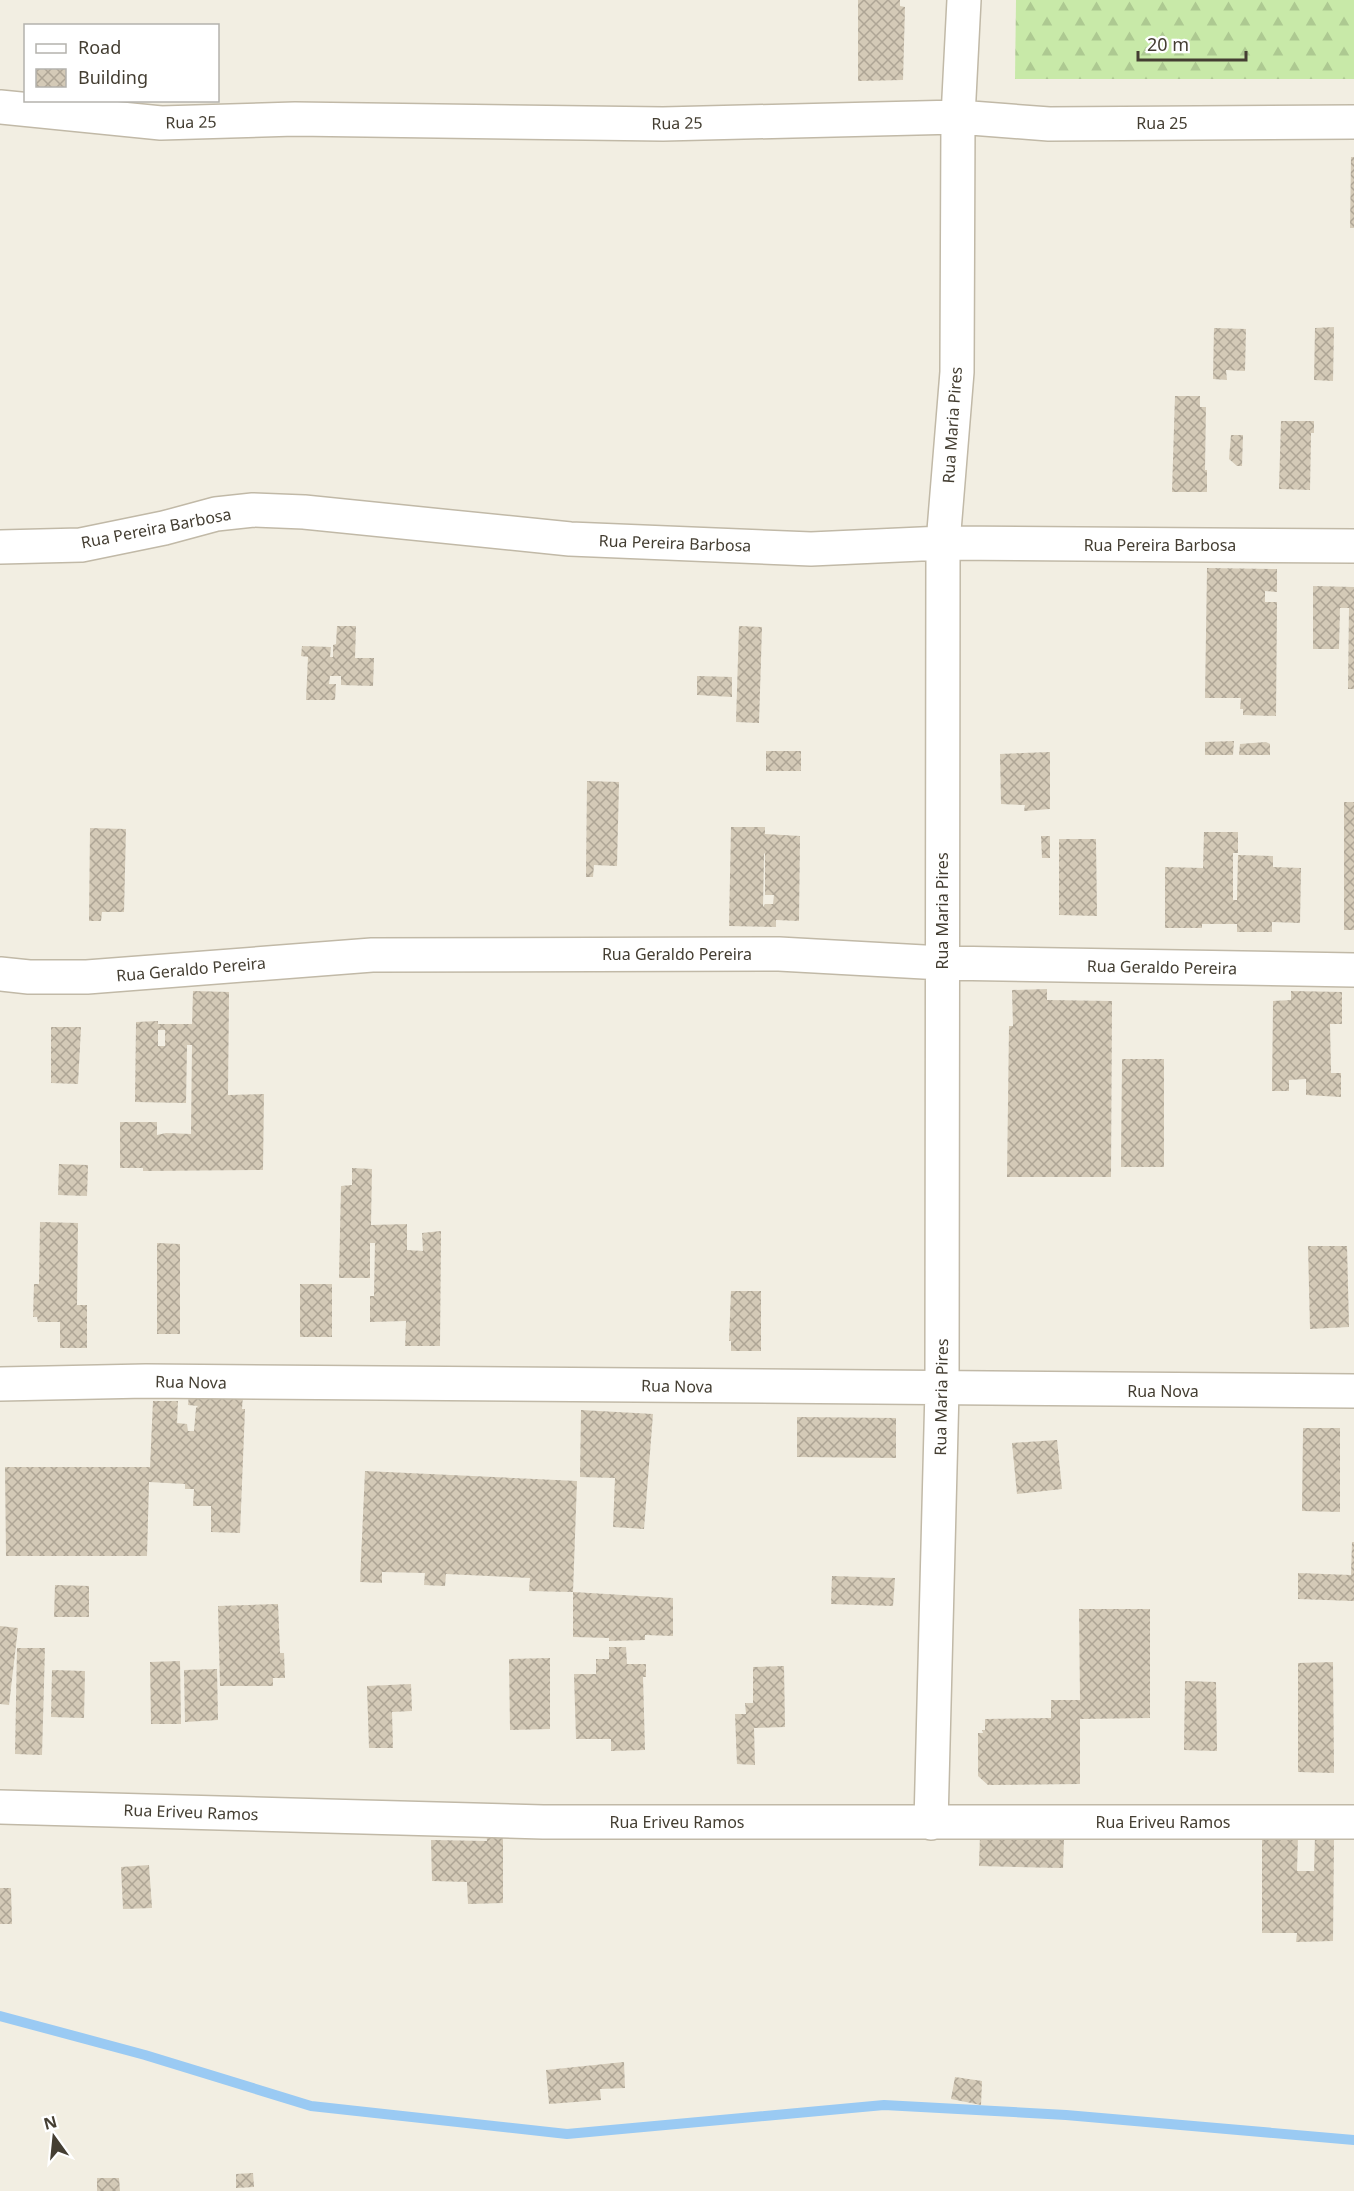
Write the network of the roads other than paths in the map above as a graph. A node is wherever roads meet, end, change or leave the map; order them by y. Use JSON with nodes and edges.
{"nodes":[{"id":1,"x":964,"y":0,"type":"edge"},
{"id":2,"x":0,"y":107,"type":"edge"},
{"id":3,"x":958,"y":117,"type":"junction"},
{"id":4,"x":1354,"y":122,"type":"edge"},
{"id":5,"x":943,"y":543,"type":"junction"},
{"id":6,"x":1354,"y":546,"type":"edge"},
{"id":7,"x":0,"y":547,"type":"edge"},
{"id":8,"x":942,"y":963,"type":"junction"},
{"id":9,"x":1354,"y":970,"type":"edge"},
{"id":10,"x":0,"y":974,"type":"edge"},
{"id":11,"x":0,"y":1384,"type":"edge"},
{"id":12,"x":942,"y":1389,"type":"junction"},
{"id":13,"x":1354,"y":1391,"type":"edge"},
{"id":14,"x":0,"y":1807,"type":"edge"},
{"id":15,"x":931,"y":1822,"type":"junction"},
{"id":16,"x":1354,"y":1822,"type":"edge"}],
"edges":[{"from":1,"to":3,"type":"street","name":"Rua Maria Pires"},
{"from":2,"to":3,"type":"street","name":"Rua 25"},
{"from":3,"to":4,"type":"street","name":"Rua 25"},
{"from":3,"to":5,"type":"street","name":"Rua Maria Pires"},
{"from":5,"to":6,"type":"street","name":"Rua Pereira Barbosa"},
{"from":5,"to":7,"type":"street","name":"Rua Pereira Barbosa"},
{"from":5,"to":8,"type":"street","name":"Rua Maria Pires"},
{"from":8,"to":9,"type":"street","name":"Rua Geraldo Pereira"},
{"from":8,"to":10,"type":"street","name":"Rua Geraldo Pereira"},
{"from":8,"to":12,"type":"street","name":"Rua Maria Pires"},
{"from":11,"to":12,"type":"street","name":"Rua Nova"},
{"from":12,"to":13,"type":"street","name":"Rua Nova"},
{"from":12,"to":15,"type":"street","name":"Rua Maria Pires"},
{"from":14,"to":15,"type":"street","name":"Rua Eriveu Ramos"},
{"from":15,"to":16,"type":"street","name":"Rua Eriveu Ramos"}]}
